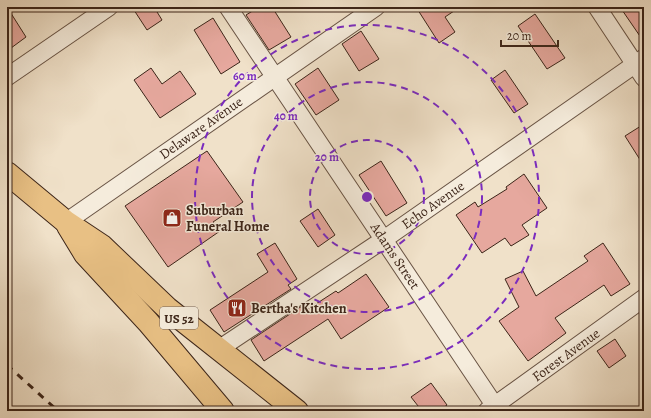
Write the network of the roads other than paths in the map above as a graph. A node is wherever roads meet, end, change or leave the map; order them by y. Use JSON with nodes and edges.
{"nodes":[{"id":1,"x":109,"y":7,"type":"edge"},
{"id":2,"x":228,"y":7,"type":"edge"},
{"id":3,"x":376,"y":7,"type":"edge"},
{"id":4,"x":596,"y":7,"type":"edge"},
{"id":5,"x":639,"y":61,"type":"edge"},
{"id":6,"x":7,"y":77,"type":"edge"},
{"id":7,"x":275,"y":77,"type":"junction"},
{"id":8,"x":644,"y":78,"type":"edge"},
{"id":9,"x":7,"y":174,"type":"edge"},
{"id":10,"x":66,"y":222,"type":"junction"},
{"id":11,"x":383,"y":240,"type":"junction"},
{"id":12,"x":644,"y":298,"type":"edge"},
{"id":13,"x":219,"y":349,"type":"junction"},
{"id":14,"x":491,"y":409,"type":"edge"},
{"id":15,"x":224,"y":411,"type":"edge"},
{"id":16,"x":297,"y":411,"type":"edge"}],
"edges":[{"from":1,"to":6,"type":"street"},
{"from":2,"to":7,"type":"street","name":"Adams Street"},
{"from":3,"to":7,"type":"street","name":"Delaware Avenue"},
{"from":4,"to":5,"type":"street"},
{"from":5,"to":8,"type":"street"},
{"from":5,"to":11,"type":"street","name":"Echo Avenue"},
{"from":7,"to":10,"type":"street","name":"Delaware Avenue"},
{"from":7,"to":11,"type":"street","name":"Adams Street"},
{"from":9,"to":10,"type":"main road","number":"US 52"},
{"from":10,"to":13,"type":"main road","number":"US 52"},
{"from":10,"to":15,"type":"main road","number":"US 52"},
{"from":11,"to":13,"type":"street","name":"Echo Avenue"},
{"from":11,"to":14,"type":"street","name":"Adams Street"},
{"from":12,"to":14,"type":"street","name":"Forest Avenue"},
{"from":13,"to":16,"type":"main road","number":"US 52"}]}
